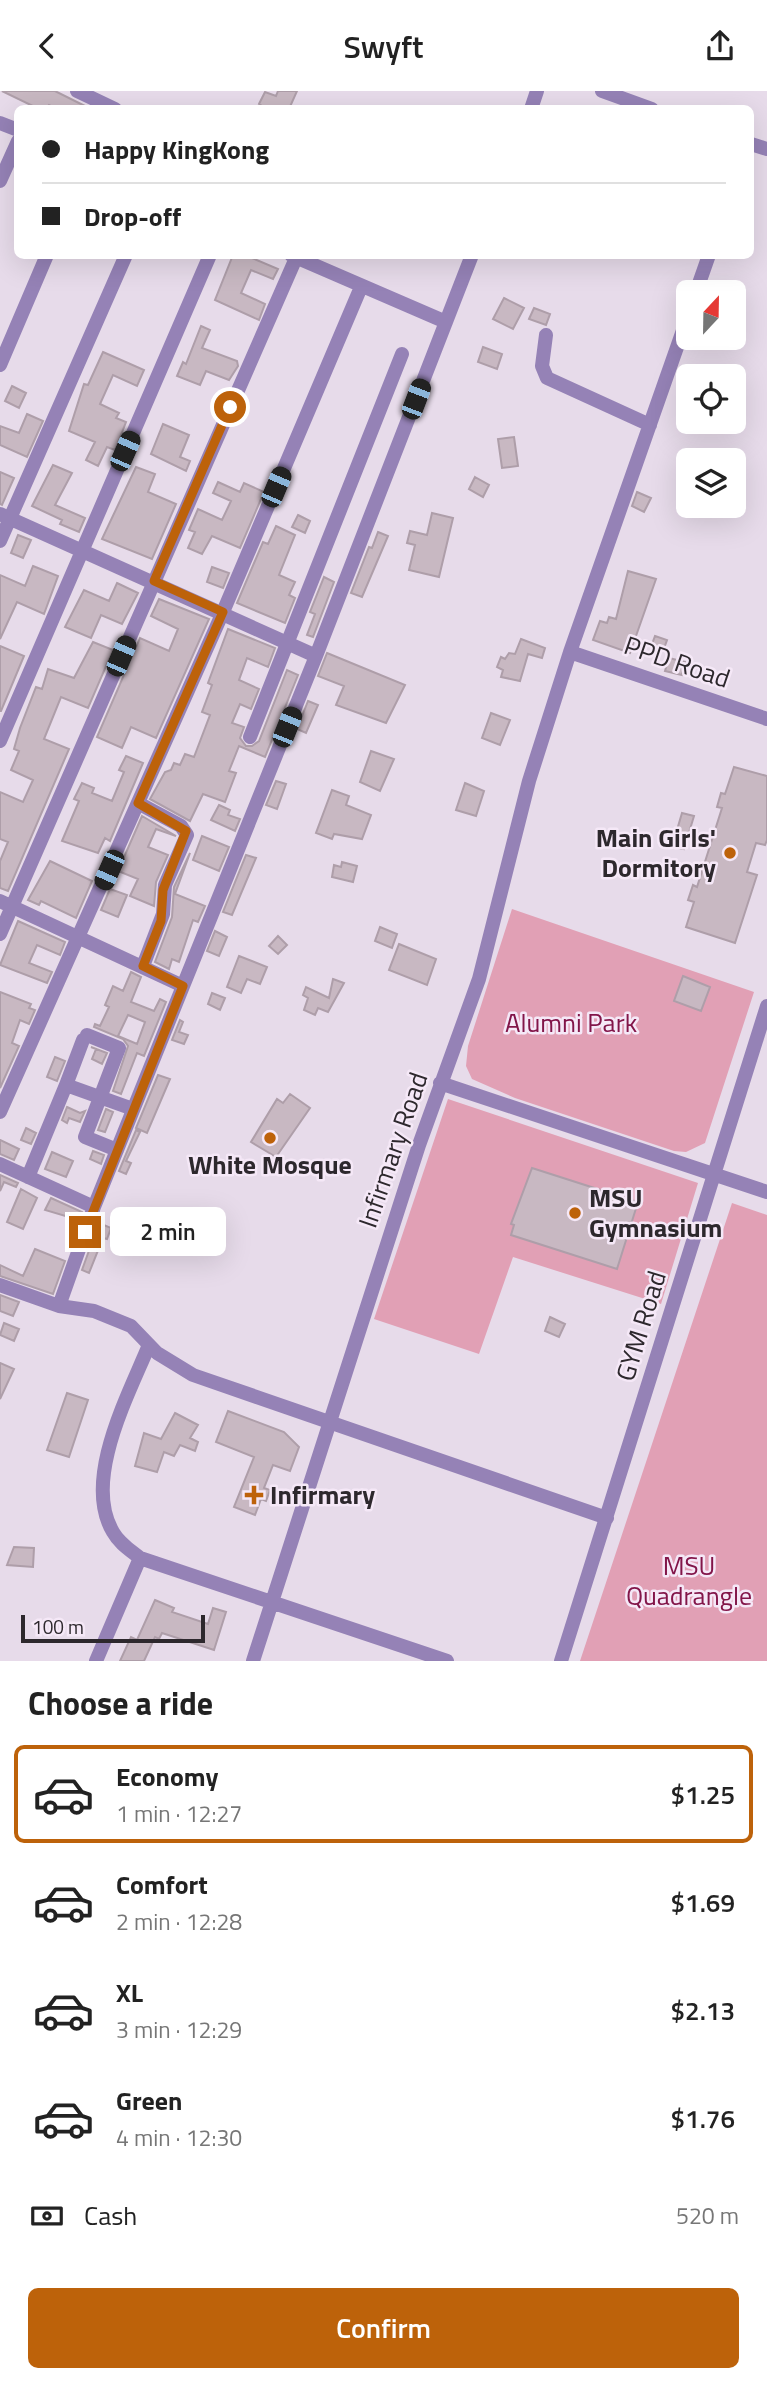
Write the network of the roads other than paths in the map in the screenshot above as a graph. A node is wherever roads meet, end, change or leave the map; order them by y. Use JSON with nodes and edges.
{"nodes":[{"id":1,"x":77,"y":91,"type":"edge"},
{"id":2,"x":602,"y":91,"type":"edge"},
{"id":3,"x":107,"y":105,"type":"edge"},
{"id":4,"x":641,"y":105,"type":"edge"},
{"id":5,"x":14,"y":150,"type":"edge"},
{"id":6,"x":0,"y":181,"type":"edge"},
{"id":7,"x":45,"y":259,"type":"edge"},
{"id":8,"x":125,"y":259,"type":"edge"},
{"id":9,"x":208,"y":259,"type":"edge"},
{"id":10,"x":292,"y":259,"type":"edge"},
{"id":11,"x":298,"y":259,"type":"edge"},
{"id":12,"x":470,"y":259,"type":"edge"},
{"id":13,"x":708,"y":259,"type":"edge"},
{"id":14,"x":700,"y":280,"type":"edge"},
{"id":15,"x":361,"y":287,"type":"junction"},
{"id":16,"x":446,"y":322,"type":"junction"},
{"id":17,"x":547,"y":335,"type":"dead end"},
{"id":18,"x":676,"y":350,"type":"edge"},
{"id":19,"x":402,"y":354,"type":"dead end"},
{"id":20,"x":0,"y":365,"type":"edge"},
{"id":21,"x":650,"y":425,"type":"junction"},
{"id":22,"x":5,"y":516,"type":"edge"},
{"id":23,"x":0,"y":541,"type":"edge"},
{"id":24,"x":82,"y":549,"type":"junction"},
{"id":25,"x":154,"y":581,"type":"junction"},
{"id":26,"x":223,"y":612,"type":"junction"},
{"id":27,"x":286,"y":643,"type":"junction"},
{"id":28,"x":570,"y":652,"type":"junction"},
{"id":29,"x":316,"y":656,"type":"junction"},
{"id":30,"x":767,"y":719,"type":"edge"},
{"id":31,"x":250,"y":737,"type":"dead end"},
{"id":32,"x":0,"y":741,"type":"edge"},
{"id":33,"x":138,"y":803,"type":"junction"},
{"id":34,"x":6,"y":904,"type":"edge"},
{"id":35,"x":0,"y":935,"type":"edge"},
{"id":36,"x":79,"y":936,"type":"junction"},
{"id":37,"x":143,"y":966,"type":"junction"},
{"id":38,"x":183,"y":986,"type":"junction"},
{"id":39,"x":767,"y":1006,"type":"edge"},
{"id":40,"x":440,"y":1083,"type":"junction"},
{"id":41,"x":66,"y":1084,"type":"junction"},
{"id":42,"x":100,"y":1097,"type":"junction"},
{"id":43,"x":134,"y":1109,"type":"junction"},
{"id":44,"x":0,"y":1112,"type":"edge"},
{"id":45,"x":117,"y":1150,"type":"junction"},
{"id":46,"x":0,"y":1164,"type":"edge"},
{"id":47,"x":714,"y":1174,"type":"junction"},
{"id":48,"x":28,"y":1177,"type":"junction"},
{"id":49,"x":767,"y":1192,"type":"edge"},
{"id":50,"x":94,"y":1207,"type":"junction"},
{"id":51,"x":0,"y":1285,"type":"edge"},
{"id":52,"x":59,"y":1305,"type":"junction"},
{"id":53,"x":149,"y":1345,"type":"junction"},
{"id":54,"x":329,"y":1424,"type":"junction"},
{"id":55,"x":607,"y":1518,"type":"junction"},
{"id":56,"x":140,"y":1558,"type":"junction"},
{"id":57,"x":271,"y":1602,"type":"junction"},
{"id":58,"x":96,"y":1661,"type":"edge"},
{"id":59,"x":253,"y":1661,"type":"edge"},
{"id":60,"x":447,"y":1661,"type":"edge"},
{"id":61,"x":561,"y":1661,"type":"edge"}],
"edges":[{"from":1,"to":3,"type":"street"},
{"from":2,"to":4,"type":"street"},
{"from":5,"to":6,"type":"street"},
{"from":7,"to":20,"type":"street"},
{"from":8,"to":22,"type":"street"},
{"from":9,"to":24,"type":"street"},
{"from":10,"to":25,"type":"street"},
{"from":11,"to":15,"type":"street"},
{"from":12,"to":16,"type":"street"},
{"from":13,"to":14,"type":"street"},
{"from":15,"to":16,"type":"street"},
{"from":15,"to":26,"type":"street"},
{"from":16,"to":29,"type":"street"},
{"from":17,"to":21,"type":"street"},
{"from":18,"to":21,"type":"street","name":"Infirmary Road"},
{"from":19,"to":27,"type":"street"},
{"from":21,"to":28,"type":"street","name":"Infirmary Road"},
{"from":22,"to":23,"type":"street"},
{"from":22,"to":24,"type":"street"},
{"from":24,"to":25,"type":"street"},
{"from":24,"to":32,"type":"street"},
{"from":25,"to":26,"type":"street"},
{"from":25,"to":34,"type":"street"},
{"from":26,"to":27,"type":"street"},
{"from":26,"to":33,"type":"street"},
{"from":27,"to":29,"type":"street"},
{"from":27,"to":31,"type":"street"},
{"from":28,"to":30,"type":"street","name":"PPD Road"},
{"from":28,"to":40,"type":"street","name":"Infirmary Road"},
{"from":29,"to":38,"type":"street"},
{"from":33,"to":36,"type":"street"},
{"from":33,"to":37,"type":"street"},
{"from":34,"to":35,"type":"street"},
{"from":34,"to":36,"type":"street"},
{"from":36,"to":37,"type":"street"},
{"from":36,"to":44,"type":"street"},
{"from":37,"to":38,"type":"street"},
{"from":38,"to":43,"type":"street"},
{"from":39,"to":47,"type":"street","name":"GYM Road"},
{"from":40,"to":47,"type":"street"},
{"from":40,"to":54,"type":"street","name":"Infirmary Road"},
{"from":41,"to":42,"type":"street"},
{"from":41,"to":42,"type":"street"},
{"from":41,"to":48,"type":"street"},
{"from":42,"to":43,"type":"street"},
{"from":42,"to":45,"type":"street"},
{"from":43,"to":45,"type":"street"},
{"from":45,"to":50,"type":"street"},
{"from":46,"to":48,"type":"street"},
{"from":47,"to":49,"type":"street"},
{"from":47,"to":55,"type":"street","name":"GYM Road"},
{"from":48,"to":50,"type":"street"},
{"from":50,"to":52,"type":"street"},
{"from":51,"to":52,"type":"street"},
{"from":52,"to":53,"type":"street"},
{"from":53,"to":54,"type":"street"},
{"from":53,"to":56,"type":"street"},
{"from":54,"to":55,"type":"street"},
{"from":54,"to":57,"type":"street","name":"Infirmary Road"},
{"from":55,"to":61,"type":"street","name":"GYM Road"},
{"from":56,"to":57,"type":"street"},
{"from":56,"to":58,"type":"street"},
{"from":57,"to":59,"type":"street","name":"Infirmary Road"},
{"from":57,"to":60,"type":"street"}]}
